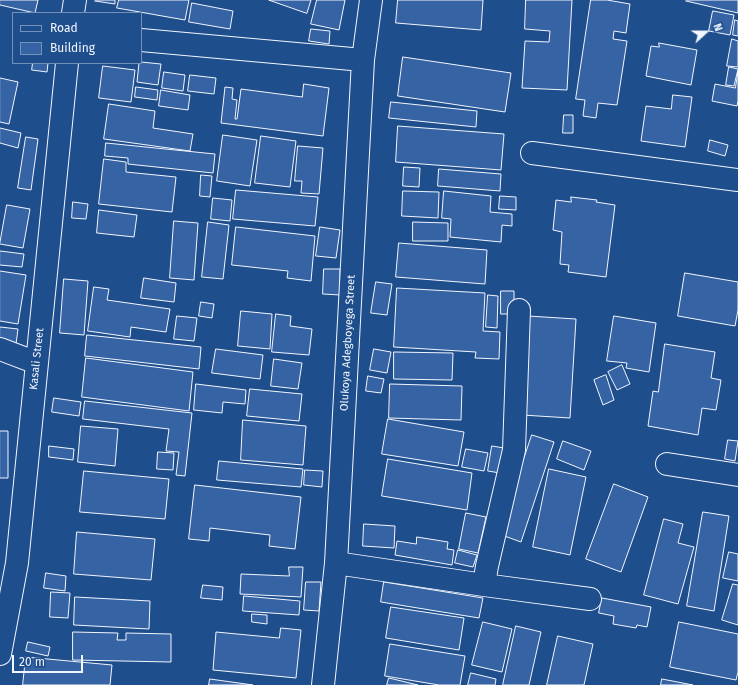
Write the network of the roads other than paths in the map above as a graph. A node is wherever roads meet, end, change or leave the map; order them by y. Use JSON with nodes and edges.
{"nodes":[{"id":1,"x":75,"y":0,"type":"edge"},
{"id":2,"x":371,"y":0,"type":"edge"},
{"id":3,"x":73,"y":12,"type":"edge"},
{"id":4,"x":142,"y":40,"type":"edge"},
{"id":5,"x":363,"y":60,"type":"junction"},
{"id":6,"x":67,"y":64,"type":"edge"},
{"id":7,"x":532,"y":153,"type":"dead end"},
{"id":8,"x":738,"y":180,"type":"edge"},
{"id":9,"x":519,"y":310,"type":"dead end"},
{"id":10,"x":0,"y":349,"type":"edge"},
{"id":11,"x":37,"y":362,"type":"junction"},
{"id":12,"x":667,"y":464,"type":"dead end"},
{"id":13,"x":738,"y":475,"type":"edge"},
{"id":14,"x":336,"y":563,"type":"junction"},
{"id":15,"x":484,"y":585,"type":"junction"},
{"id":16,"x":590,"y":598,"type":"dead end"},
{"id":17,"x":0,"y":654,"type":"edge"},
{"id":18,"x":323,"y":685,"type":"edge"}],
"edges":[{"from":1,"to":3,"type":"street"},
{"from":2,"to":5,"type":"street","name":"Olukoya Adegboyega Street"},
{"from":4,"to":5,"type":"street"},
{"from":5,"to":14,"type":"street","name":"Olukoya Adegboyega Street"},
{"from":6,"to":11,"type":"street","name":"Kasali Street"},
{"from":7,"to":8,"type":"street"},
{"from":9,"to":15,"type":"street"},
{"from":10,"to":11,"type":"street"},
{"from":11,"to":17,"type":"street","name":"Kasali Street"},
{"from":12,"to":13,"type":"street"},
{"from":14,"to":15,"type":"street"},
{"from":14,"to":18,"type":"street","name":"Olukoya Adegboyega Street"},
{"from":15,"to":16,"type":"street"}]}
